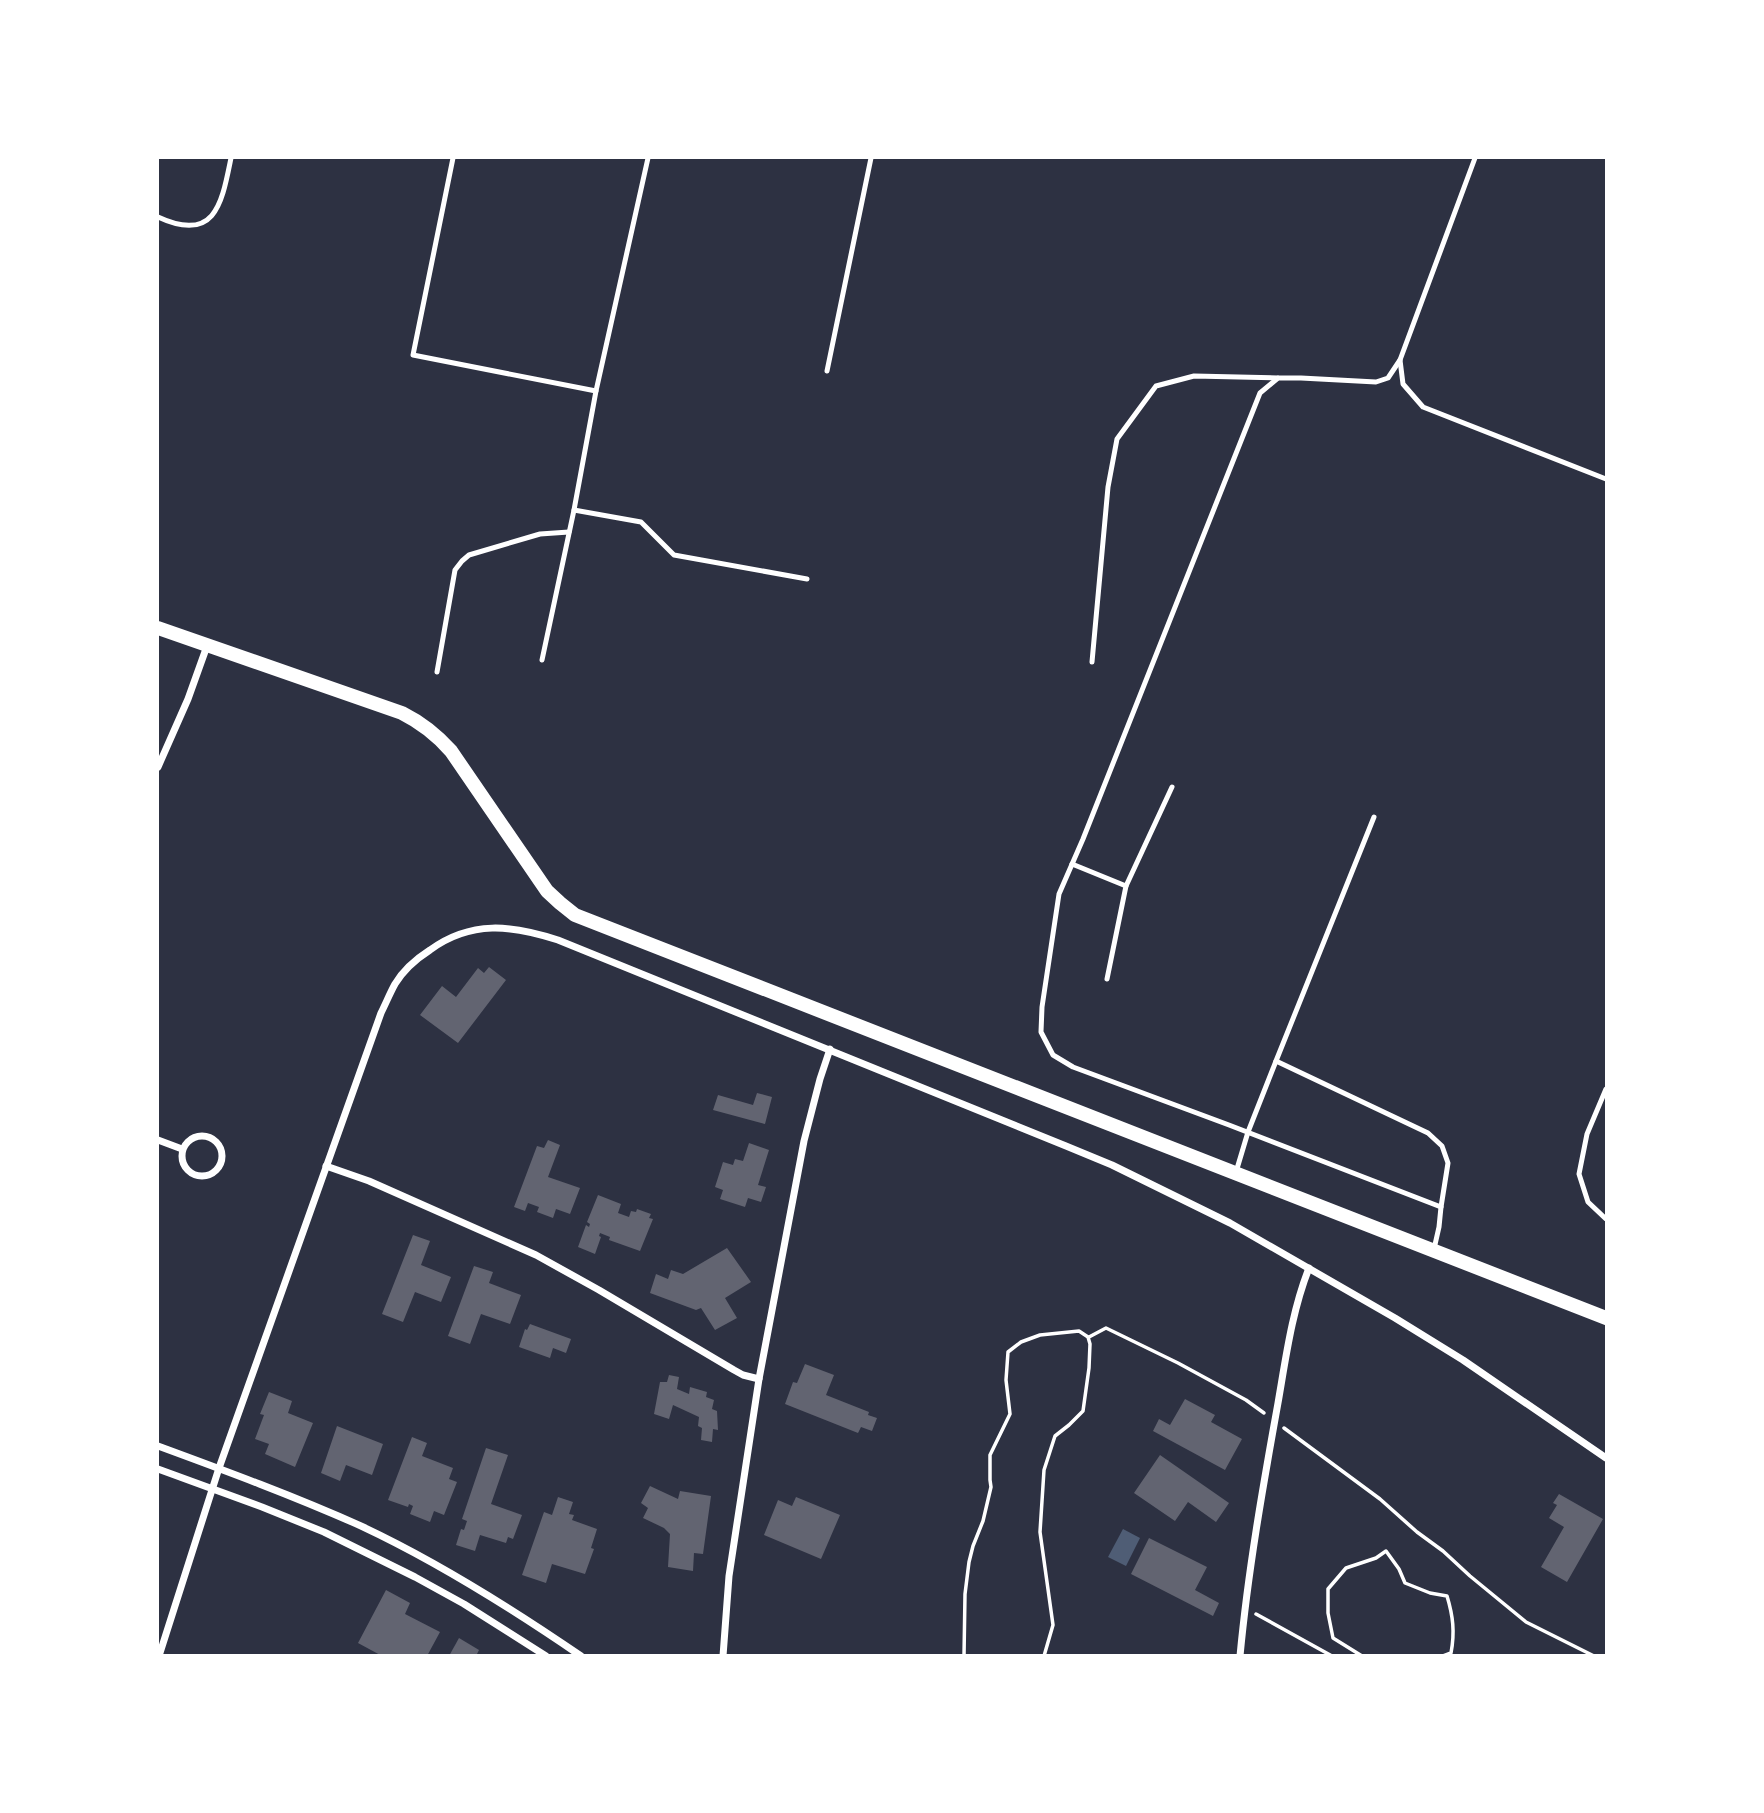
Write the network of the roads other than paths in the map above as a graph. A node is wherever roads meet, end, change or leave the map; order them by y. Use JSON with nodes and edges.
{"nodes":[{"id":1,"x":231,"y":158,"type":"edge"},
{"id":2,"x":453,"y":158,"type":"edge"},
{"id":3,"x":648,"y":158,"type":"edge"},
{"id":4,"x":872,"y":158,"type":"edge"},
{"id":5,"x":1475,"y":158,"type":"edge"},
{"id":6,"x":158,"y":217,"type":"edge"},
{"id":7,"x":1400,"y":360,"type":"junction"},
{"id":8,"x":827,"y":370,"type":"dead end"},
{"id":9,"x":1278,"y":379,"type":"junction"},
{"id":10,"x":596,"y":391,"type":"junction"},
{"id":11,"x":1606,"y":479,"type":"edge"},
{"id":12,"x":574,"y":510,"type":"junction"},
{"id":13,"x":569,"y":532,"type":"junction"},
{"id":14,"x":807,"y":579,"type":"dead end"},
{"id":15,"x":158,"y":628,"type":"edge"},
{"id":16,"x":207,"y":646,"type":"junction"},
{"id":17,"x":542,"y":660,"type":"dead end"},
{"id":18,"x":1092,"y":662,"type":"dead end"},
{"id":19,"x":438,"y":672,"type":"dead end"},
{"id":20,"x":158,"y":767,"type":"edge"},
{"id":21,"x":1171,"y":787,"type":"dead end"},
{"id":22,"x":1374,"y":817,"type":"dead end"},
{"id":23,"x":1072,"y":864,"type":"junction"},
{"id":24,"x":1126,"y":886,"type":"junction"},
{"id":25,"x":1107,"y":979,"type":"dead end"},
{"id":26,"x":830,"y":1049,"type":"junction"},
{"id":27,"x":1276,"y":1061,"type":"junction"},
{"id":28,"x":1606,"y":1089,"type":"edge"},
{"id":29,"x":1248,"y":1132,"type":"junction"},
{"id":30,"x":158,"y":1140,"type":"edge"},
{"id":31,"x":182,"y":1149,"type":"junction"},
{"id":32,"x":326,"y":1166,"type":"junction"},
{"id":33,"x":1236,"y":1172,"type":"junction"},
{"id":34,"x":1441,"y":1207,"type":"junction"},
{"id":35,"x":1606,"y":1219,"type":"edge"},
{"id":36,"x":1434,"y":1250,"type":"junction"},
{"id":37,"x":1309,"y":1268,"type":"junction"},
{"id":38,"x":1606,"y":1318,"type":"edge"},
{"id":39,"x":759,"y":1380,"type":"junction"},
{"id":40,"x":158,"y":1446,"type":"edge"},
{"id":41,"x":1606,"y":1458,"type":"edge"},
{"id":42,"x":219,"y":1468,"type":"junction"},
{"id":43,"x":158,"y":1469,"type":"edge"},
{"id":44,"x":212,"y":1488,"type":"junction"},
{"id":45,"x":159,"y":1656,"type":"edge"},
{"id":46,"x":545,"y":1656,"type":"edge"},
{"id":47,"x":581,"y":1656,"type":"edge"},
{"id":48,"x":723,"y":1656,"type":"edge"},
{"id":49,"x":1240,"y":1656,"type":"edge"}],
"edges":[{"from":1,"to":6,"type":"lane"},
{"from":2,"to":10,"type":"lane"},
{"from":3,"to":10,"type":"lane"},
{"from":4,"to":8,"type":"lane"},
{"from":5,"to":7,"type":"lane"},
{"from":7,"to":9,"type":"lane"},
{"from":7,"to":11,"type":"lane"},
{"from":9,"to":18,"type":"lane"},
{"from":9,"to":23,"type":"lane"},
{"from":10,"to":12,"type":"lane"},
{"from":12,"to":13,"type":"lane"},
{"from":12,"to":14,"type":"lane"},
{"from":13,"to":17,"type":"lane"},
{"from":13,"to":19,"type":"lane"},
{"from":15,"to":16,"type":"main road"},
{"from":16,"to":20,"type":"street"},
{"from":16,"to":33,"type":"main road"},
{"from":21,"to":24,"type":"lane"},
{"from":22,"to":27,"type":"lane"},
{"from":23,"to":24,"type":"lane"},
{"from":23,"to":29,"type":"lane"},
{"from":24,"to":25,"type":"lane"},
{"from":26,"to":32,"type":"street"},
{"from":26,"to":37,"type":"street"},
{"from":26,"to":39,"type":"street"},
{"from":27,"to":29,"type":"lane"},
{"from":27,"to":34,"type":"lane"},
{"from":28,"to":35,"type":"lane"},
{"from":29,"to":33,"type":"lane"},
{"from":29,"to":34,"type":"lane"},
{"from":30,"to":31,"type":"street"},
{"from":31,"to":31,"type":"street"},
{"from":32,"to":39,"type":"street"},
{"from":32,"to":42,"type":"street"},
{"from":33,"to":36,"type":"main road"},
{"from":34,"to":36,"type":"lane"},
{"from":36,"to":38,"type":"main road"},
{"from":37,"to":41,"type":"street"},
{"from":37,"to":49,"type":"street"},
{"from":39,"to":48,"type":"street"},
{"from":40,"to":42,"type":"street"},
{"from":42,"to":44,"type":"street"},
{"from":42,"to":47,"type":"street"},
{"from":43,"to":44,"type":"street"},
{"from":44,"to":45,"type":"street"},
{"from":44,"to":46,"type":"street"}]}
